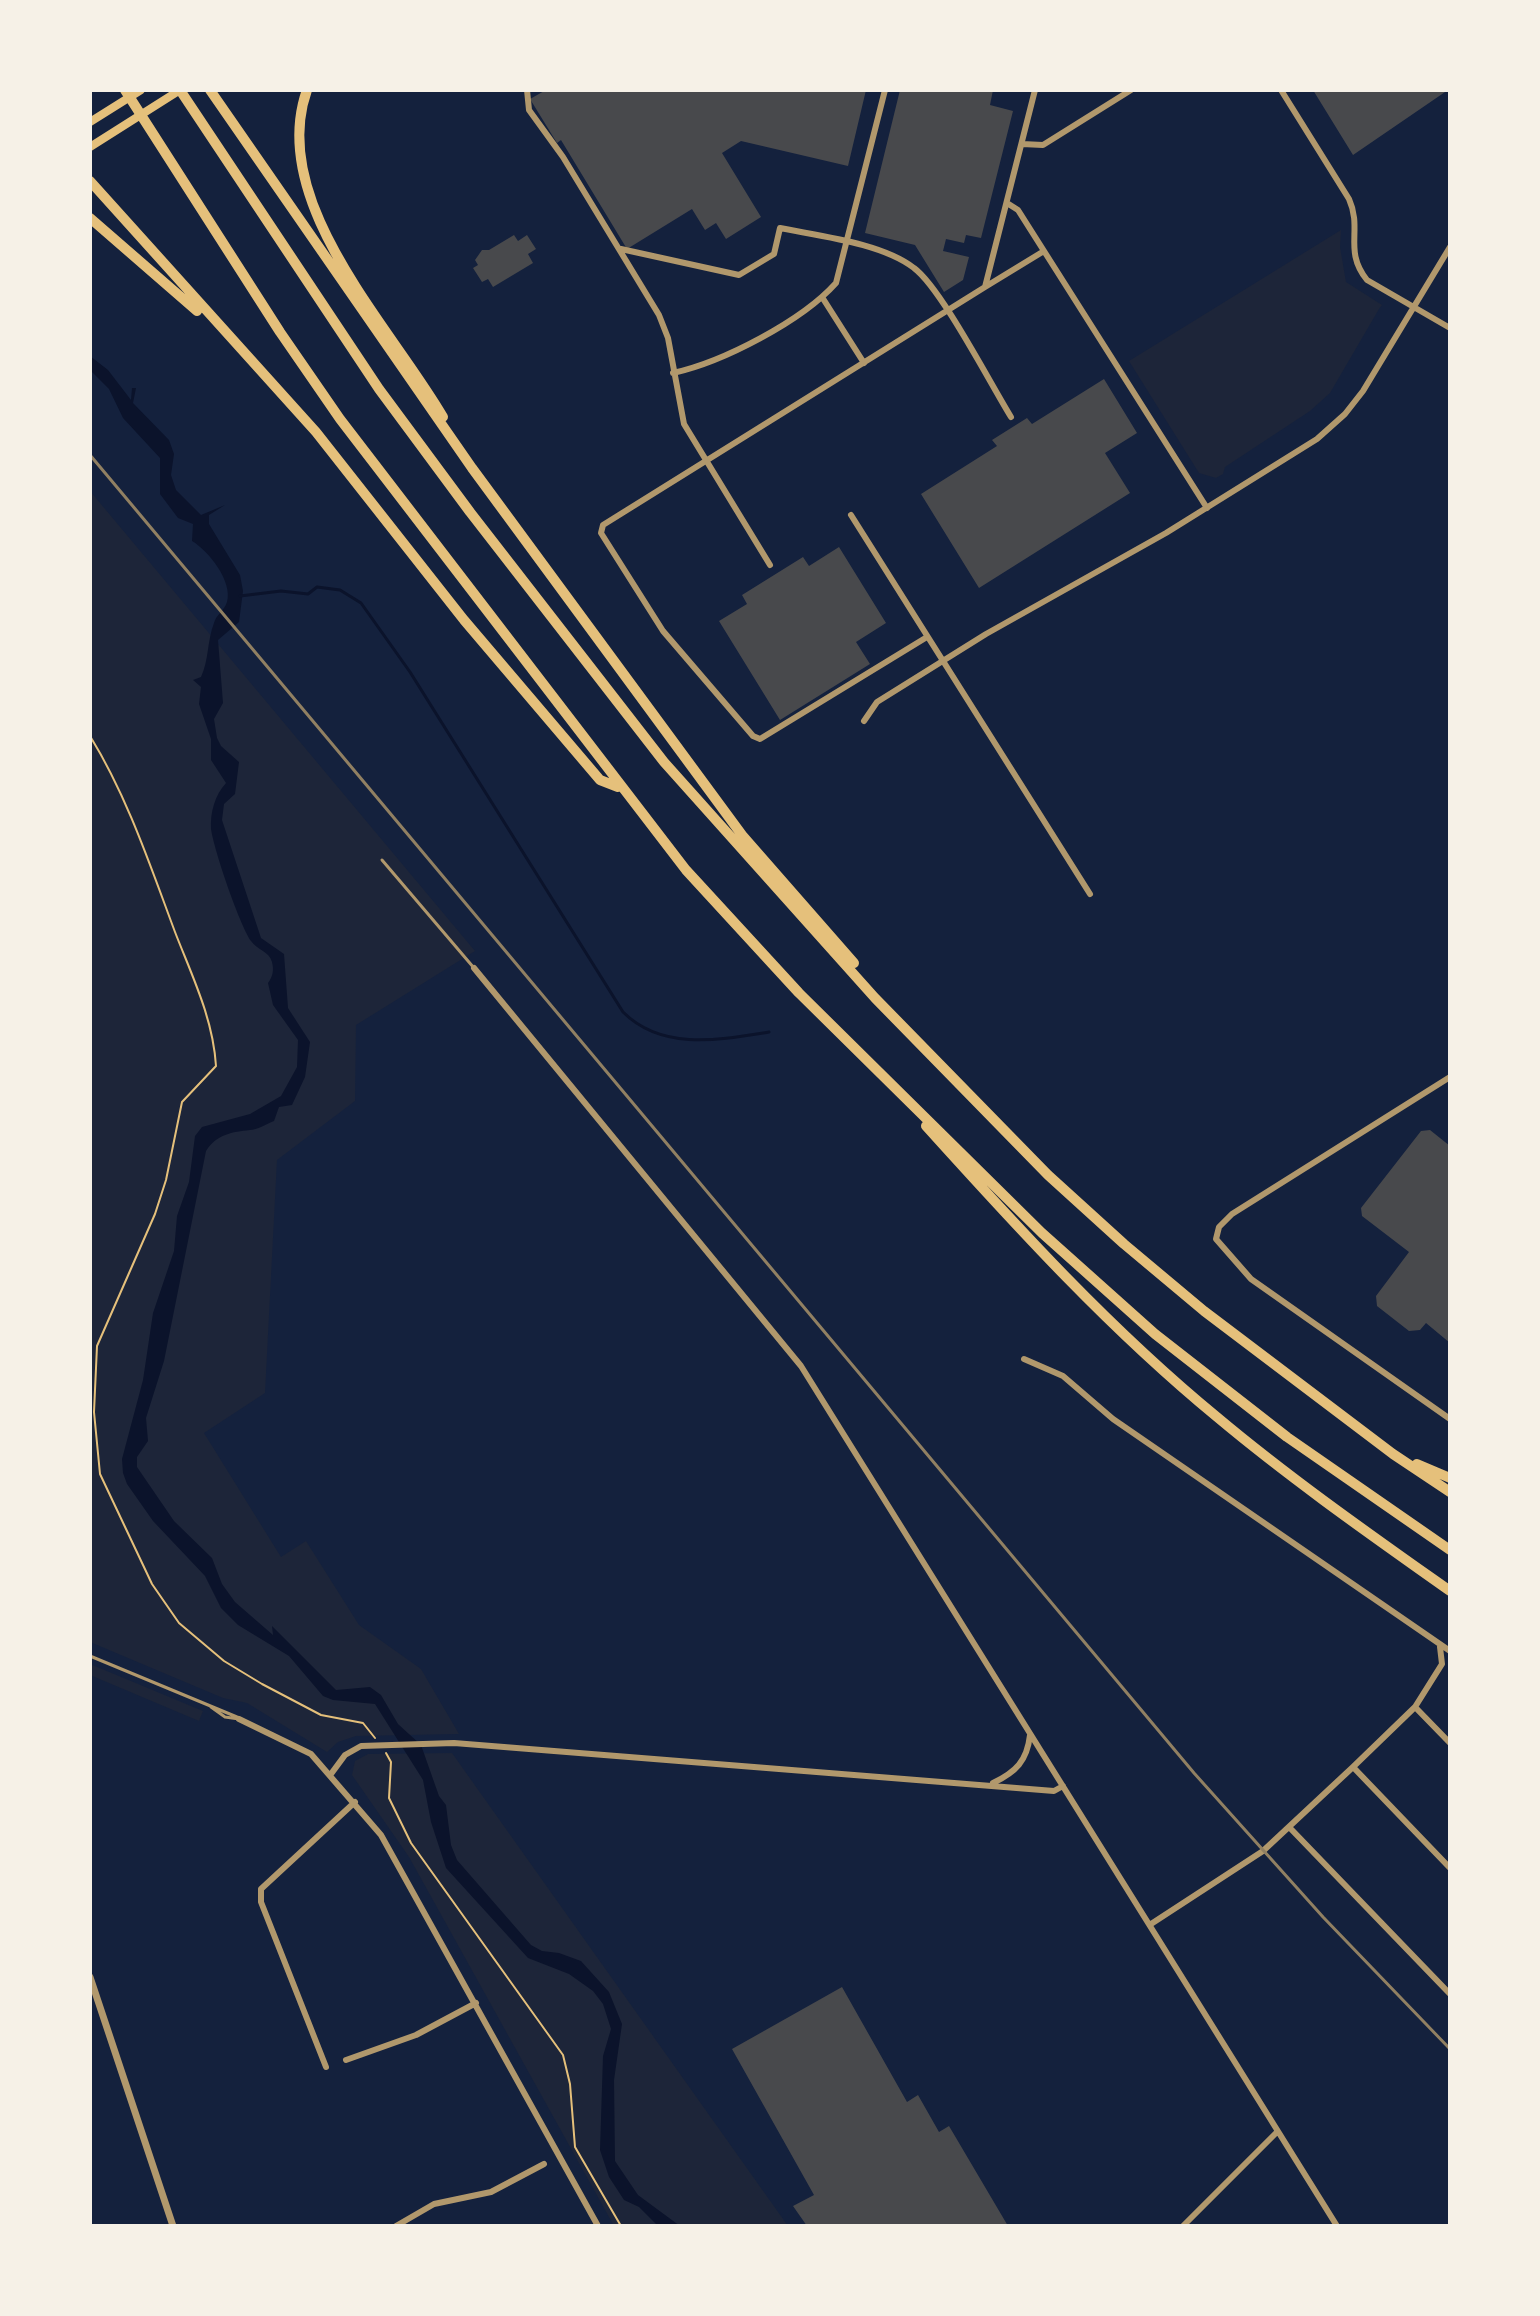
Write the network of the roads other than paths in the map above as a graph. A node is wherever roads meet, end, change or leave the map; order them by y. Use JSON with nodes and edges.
{"nodes":[{"id":1,"x":125,"y":90,"type":"edge"},
{"id":2,"x":141,"y":90,"type":"edge"},
{"id":3,"x":180,"y":90,"type":"edge"},
{"id":4,"x":210,"y":90,"type":"edge"},
{"id":5,"x":307,"y":90,"type":"edge"},
{"id":6,"x":527,"y":90,"type":"edge"},
{"id":7,"x":885,"y":90,"type":"edge"},
{"id":8,"x":1035,"y":90,"type":"edge"},
{"id":9,"x":1131,"y":90,"type":"edge"},
{"id":10,"x":1281,"y":90,"type":"edge"},
{"id":11,"x":90,"y":122,"type":"edge"},
{"id":12,"x":1022,"y":144,"type":"junction"},
{"id":13,"x":90,"y":147,"type":"edge"},
{"id":14,"x":90,"y":181,"type":"edge"},
{"id":15,"x":1007,"y":203,"type":"junction"},
{"id":16,"x":90,"y":218,"type":"edge"},
{"id":17,"x":849,"y":241,"type":"junction"},
{"id":18,"x":1450,"y":247,"type":"edge"},
{"id":19,"x":620,"y":249,"type":"junction"},
{"id":20,"x":1044,"y":251,"type":"junction"},
{"id":21,"x":985,"y":287,"type":"junction"},
{"id":22,"x":822,"y":297,"type":"junction"},
{"id":23,"x":1415,"y":306,"type":"junction"},
{"id":24,"x":946,"y":311,"type":"junction"},
{"id":25,"x":1450,"y":328,"type":"edge"},
{"id":26,"x":229,"y":338,"type":"junction"},
{"id":27,"x":864,"y":363,"type":"junction"},
{"id":28,"x":673,"y":373,"type":"junction"},
{"id":29,"x":1011,"y":417,"type":"dead end"},
{"id":30,"x":706,"y":462,"type":"junction"},
{"id":31,"x":472,"y":468,"type":"junction"},
{"id":32,"x":1207,"y":508,"type":"junction"},
{"id":33,"x":851,"y":515,"type":"dead end"},
{"id":34,"x":770,"y":565,"type":"dead end"},
{"id":35,"x":927,"y":637,"type":"junction"},
{"id":36,"x":943,"y":661,"type":"junction"},
{"id":37,"x":864,"y":721,"type":"dead end"},
{"id":38,"x":620,"y":787,"type":"junction"},
{"id":39,"x":382,"y":860,"type":"dead end"},
{"id":40,"x":1090,"y":894,"type":"dead end"},
{"id":41,"x":474,"y":968,"type":"joint"},
{"id":42,"x":875,"y":998,"type":"junction"},
{"id":43,"x":853,"y":1044,"type":"junction"},
{"id":44,"x":1450,"y":1077,"type":"edge"},
{"id":45,"x":1024,"y":1359,"type":"dead end"},
{"id":46,"x":1450,"y":1419,"type":"edge"},
{"id":47,"x":1393,"y":1454,"type":"junction"},
{"id":48,"x":1450,"y":1478,"type":"edge"},
{"id":49,"x":1450,"y":1492,"type":"edge"},
{"id":50,"x":1450,"y":1550,"type":"edge"},
{"id":51,"x":1450,"y":1588,"type":"edge"},
{"id":52,"x":1440,"y":1647,"type":"junction"},
{"id":53,"x":1450,"y":1651,"type":"edge"},
{"id":54,"x":90,"y":1656,"type":"edge"},
{"id":55,"x":1415,"y":1707,"type":"junction"},
{"id":56,"x":239,"y":1719,"type":"joint"},
{"id":57,"x":1030,"y":1734,"type":"junction"},
{"id":58,"x":1450,"y":1743,"type":"edge"},
{"id":59,"x":1353,"y":1767,"type":"junction"},
{"id":60,"x":331,"y":1774,"type":"junction"},
{"id":61,"x":990,"y":1784,"type":"junction"},
{"id":62,"x":1063,"y":1786,"type":"junction"},
{"id":63,"x":355,"y":1802,"type":"junction"},
{"id":64,"x":1290,"y":1828,"type":"junction"},
{"id":65,"x":1450,"y":1868,"type":"edge"},
{"id":66,"x":1151,"y":1924,"type":"junction"},
{"id":67,"x":90,"y":1977,"type":"edge"},
{"id":68,"x":1450,"y":1994,"type":"edge"},
{"id":69,"x":476,"y":2003,"type":"junction"},
{"id":70,"x":346,"y":2060,"type":"dead end"},
{"id":71,"x":326,"y":2067,"type":"dead end"},
{"id":72,"x":1276,"y":2133,"type":"junction"},
{"id":73,"x":544,"y":2164,"type":"dead end"},
{"id":74,"x":173,"y":2226,"type":"edge"},
{"id":75,"x":396,"y":2226,"type":"edge"},
{"id":76,"x":598,"y":2226,"type":"edge"},
{"id":77,"x":1183,"y":2226,"type":"edge"},
{"id":78,"x":1337,"y":2226,"type":"edge"}],
"edges":[{"from":1,"to":38,"type":"highway"},
{"from":2,"to":11,"type":"main road"},
{"from":3,"to":13,"type":"main road"},
{"from":3,"to":42,"type":"highway"},
{"from":4,"to":31,"type":"highway"},
{"from":5,"to":31,"type":"highway"},
{"from":6,"to":19,"type":"street"},
{"from":7,"to":17,"type":"street"},
{"from":8,"to":12,"type":"street"},
{"from":9,"to":12,"type":"street"},
{"from":10,"to":23,"type":"street"},
{"from":12,"to":15,"type":"street"},
{"from":14,"to":26,"type":"highway"},
{"from":15,"to":20,"type":"street"},
{"from":15,"to":21,"type":"street"},
{"from":16,"to":26,"type":"highway"},
{"from":17,"to":19,"type":"street"},
{"from":17,"to":22,"type":"street"},
{"from":17,"to":24,"type":"street"},
{"from":18,"to":23,"type":"street"},
{"from":19,"to":28,"type":"street"},
{"from":20,"to":21,"type":"street"},
{"from":20,"to":32,"type":"street"},
{"from":21,"to":24,"type":"street"},
{"from":22,"to":27,"type":"street"},
{"from":22,"to":28,"type":"street"},
{"from":23,"to":25,"type":"street"},
{"from":23,"to":32,"type":"street"},
{"from":24,"to":27,"type":"street"},
{"from":24,"to":29,"type":"street"},
{"from":26,"to":38,"type":"highway"},
{"from":27,"to":30,"type":"street"},
{"from":28,"to":30,"type":"street"},
{"from":30,"to":34,"type":"street"},
{"from":30,"to":35,"type":"street"},
{"from":31,"to":42,"type":"highway"},
{"from":32,"to":36,"type":"street"},
{"from":33,"to":35,"type":"street"},
{"from":35,"to":36,"type":"street"},
{"from":36,"to":37,"type":"street"},
{"from":36,"to":40,"type":"street"},
{"from":38,"to":43,"type":"highway"},
{"from":39,"to":41,"type":"lane"},
{"from":41,"to":57,"type":"street"},
{"from":42,"to":47,"type":"highway"},
{"from":43,"to":50,"type":"highway"},
{"from":43,"to":51,"type":"highway"},
{"from":44,"to":46,"type":"street"},
{"from":45,"to":52,"type":"street"},
{"from":47,"to":48,"type":"highway"},
{"from":47,"to":49,"type":"highway"},
{"from":52,"to":53,"type":"street"},
{"from":52,"to":55,"type":"street"},
{"from":54,"to":56,"type":"lane"},
{"from":55,"to":58,"type":"street"},
{"from":55,"to":59,"type":"street"},
{"from":56,"to":60,"type":"street"},
{"from":57,"to":61,"type":"street"},
{"from":57,"to":62,"type":"street"},
{"from":59,"to":64,"type":"street"},
{"from":59,"to":65,"type":"street"},
{"from":60,"to":61,"type":"street"},
{"from":60,"to":63,"type":"street"},
{"from":61,"to":62,"type":"street"},
{"from":62,"to":66,"type":"street"},
{"from":63,"to":69,"type":"street"},
{"from":63,"to":71,"type":"street"},
{"from":64,"to":66,"type":"street"},
{"from":64,"to":68,"type":"street"},
{"from":66,"to":72,"type":"street"},
{"from":67,"to":74,"type":"street"},
{"from":69,"to":70,"type":"street"},
{"from":69,"to":76,"type":"street"},
{"from":72,"to":77,"type":"street"},
{"from":72,"to":78,"type":"street"},
{"from":73,"to":75,"type":"street"}]}
